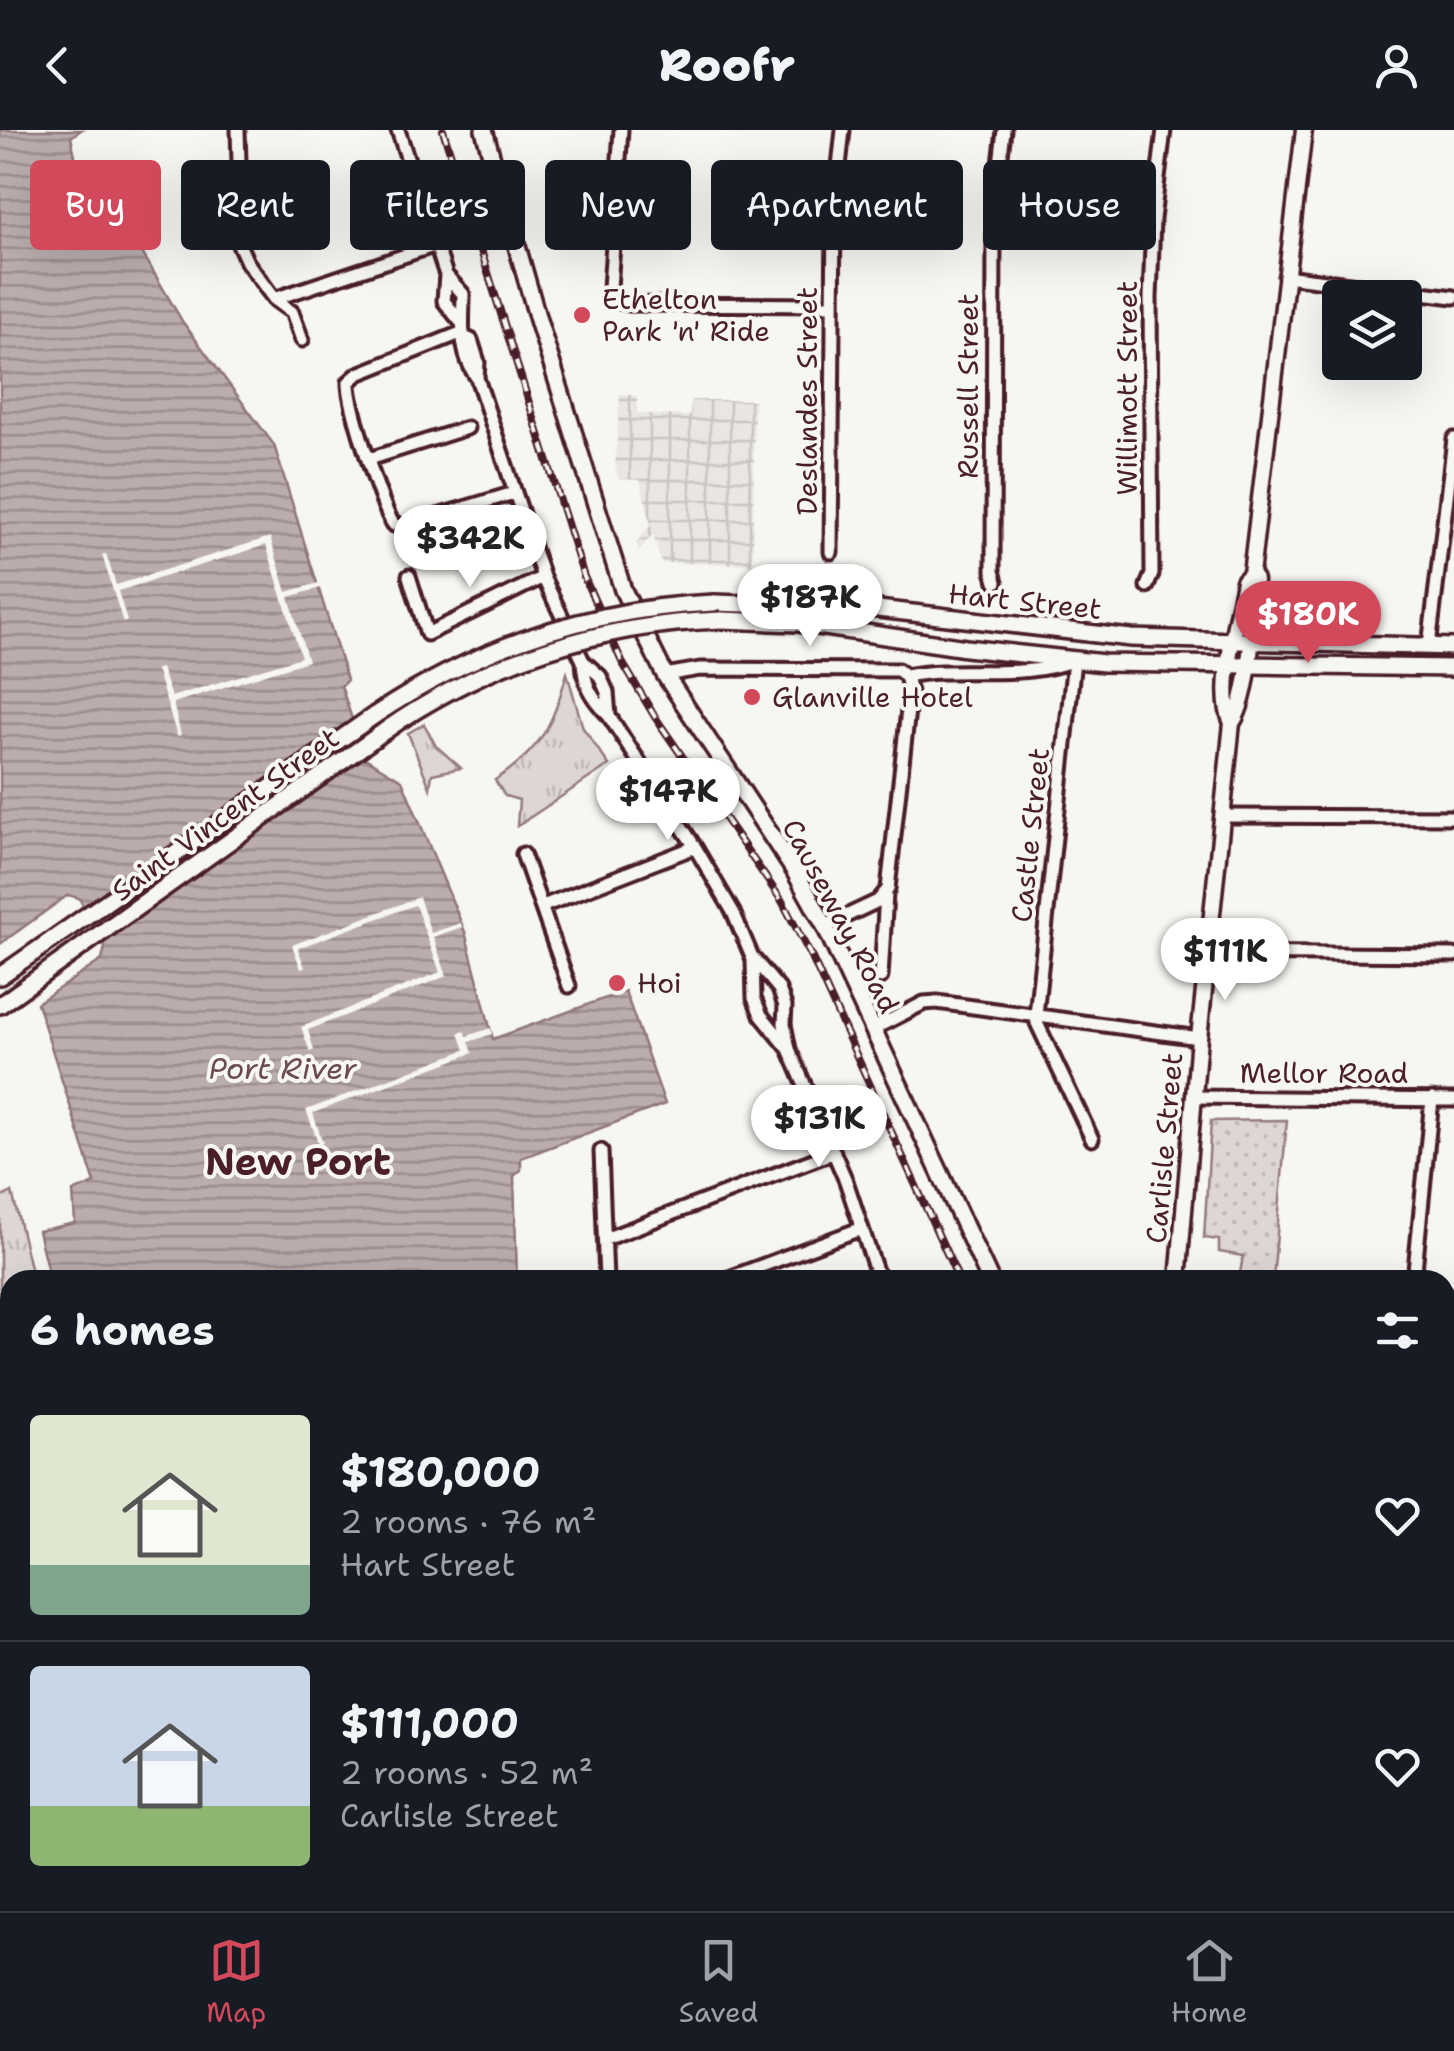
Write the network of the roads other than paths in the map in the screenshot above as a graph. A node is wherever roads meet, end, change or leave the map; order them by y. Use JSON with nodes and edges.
{"nodes":[{"id":1,"x":238,"y":130,"type":"edge"},
{"id":2,"x":398,"y":130,"type":"edge"},
{"id":3,"x":484,"y":130,"type":"edge"},
{"id":4,"x":622,"y":130,"type":"edge"},
{"id":5,"x":843,"y":130,"type":"edge"},
{"id":6,"x":1004,"y":130,"type":"edge"},
{"id":7,"x":1164,"y":130,"type":"edge"},
{"id":8,"x":1304,"y":130,"type":"edge"},
{"id":9,"x":239,"y":160,"type":"edge"},
{"id":10,"x":408,"y":160,"type":"edge"},
{"id":11,"x":242,"y":250,"type":"edge"},
{"id":12,"x":421,"y":250,"type":"edge"},
{"id":13,"x":438,"y":250,"type":"edge"},
{"id":14,"x":446,"y":274,"type":"junction"},
{"id":15,"x":1285,"y":276,"type":"junction"},
{"id":16,"x":1454,"y":296,"type":"edge"},
{"id":17,"x":274,"y":299,"type":"junction"},
{"id":18,"x":832,"y":305,"type":"junction"},
{"id":19,"x":463,"y":330,"type":"junction"},
{"id":20,"x":302,"y":340,"type":"dead end"},
{"id":21,"x":468,"y":428,"type":"dead end"},
{"id":22,"x":1454,"y":439,"type":"edge"},
{"id":23,"x":370,"y":459,"type":"junction"},
{"id":24,"x":514,"y":493,"type":"junction"},
{"id":25,"x":831,"y":552,"type":"dead end"},
{"id":26,"x":1251,"y":574,"type":"junction"},
{"id":27,"x":409,"y":576,"type":"dead end"},
{"id":28,"x":543,"y":577,"type":"junction"},
{"id":29,"x":996,"y":582,"type":"dead end"},
{"id":30,"x":1147,"y":586,"type":"dead end"},
{"id":31,"x":1234,"y":642,"type":"junction"},
{"id":32,"x":1252,"y":642,"type":"junction"},
{"id":33,"x":1429,"y":646,"type":"junction"},
{"id":34,"x":1454,"y":647,"type":"edge"},
{"id":35,"x":1074,"y":660,"type":"junction"},
{"id":36,"x":1230,"y":664,"type":"junction"},
{"id":37,"x":1248,"y":664,"type":"junction"},
{"id":38,"x":1454,"y":668,"type":"edge"},
{"id":39,"x":665,"y":676,"type":"junction"},
{"id":40,"x":906,"y":676,"type":"junction"},
{"id":41,"x":375,"y":715,"type":"joint"},
{"id":42,"x":1232,"y":723,"type":"junction"},
{"id":43,"x":386,"y":730,"type":"joint"},
{"id":44,"x":1223,"y":816,"type":"junction"},
{"id":45,"x":1454,"y":816,"type":"edge"},
{"id":46,"x":695,"y":847,"type":"junction"},
{"id":47,"x":523,"y":854,"type":"dead end"},
{"id":48,"x":886,"y":894,"type":"junction"},
{"id":49,"x":543,"y":906,"type":"junction"},
{"id":50,"x":825,"y":926,"type":"junction"},
{"id":51,"x":1208,"y":953,"type":"junction"},
{"id":52,"x":1454,"y":955,"type":"edge"},
{"id":53,"x":752,"y":957,"type":"junction"},
{"id":54,"x":0,"y":976,"type":"edge"},
{"id":55,"x":881,"y":976,"type":"dead end"},
{"id":56,"x":569,"y":986,"type":"dead end"},
{"id":57,"x":0,"y":1004,"type":"edge"},
{"id":58,"x":1036,"y":1016,"type":"junction"},
{"id":59,"x":873,"y":1028,"type":"junction"},
{"id":60,"x":1198,"y":1038,"type":"junction"},
{"id":61,"x":789,"y":1049,"type":"junction"},
{"id":62,"x":1193,"y":1097,"type":"junction"},
{"id":63,"x":1432,"y":1099,"type":"junction"},
{"id":64,"x":1454,"y":1100,"type":"edge"},
{"id":65,"x":1092,"y":1139,"type":"dead end"},
{"id":66,"x":601,"y":1151,"type":"dead end"},
{"id":67,"x":834,"y":1152,"type":"junction"},
{"id":68,"x":860,"y":1229,"type":"junction"},
{"id":69,"x":606,"y":1239,"type":"junction"},
{"id":70,"x":606,"y":1270,"type":"edge"},
{"id":71,"x":751,"y":1270,"type":"edge"},
{"id":72,"x":875,"y":1270,"type":"edge"},
{"id":73,"x":985,"y":1270,"type":"edge"},
{"id":74,"x":1179,"y":1270,"type":"edge"},
{"id":75,"x":1415,"y":1270,"type":"edge"}],
"edges":[{"from":1,"to":9,"type":"street"},
{"from":2,"to":10,"type":"street"},
{"from":3,"to":39,"type":"main road","name":"Causeway Road"},
{"from":4,"to":18,"type":"street"},
{"from":5,"to":18,"type":"street","name":"Deslandes Street"},
{"from":6,"to":29,"type":"street","name":"Russell Street"},
{"from":7,"to":30,"type":"street","name":"Willimott Street"},
{"from":8,"to":15,"type":"street","name":"Carlisle Street"},
{"from":11,"to":17,"type":"street"},
{"from":12,"to":17,"type":"street"},
{"from":13,"to":14,"type":"street"},
{"from":14,"to":19,"type":"street"},
{"from":14,"to":19,"type":"street"},
{"from":15,"to":16,"type":"street"},
{"from":15,"to":26,"type":"street","name":"Carlisle Street"},
{"from":17,"to":20,"type":"street"},
{"from":18,"to":25,"type":"street","name":"Deslandes Street"},
{"from":19,"to":23,"type":"street"},
{"from":19,"to":24,"type":"street"},
{"from":21,"to":23,"type":"street"},
{"from":22,"to":33,"type":"street"},
{"from":23,"to":24,"type":"street"},
{"from":24,"to":28,"type":"street"},
{"from":26,"to":31,"type":"street","name":"Carlisle Street"},
{"from":26,"to":32,"type":"street","name":"Carlisle Street"},
{"from":27,"to":28,"type":"street"},
{"from":28,"to":46,"type":"street"},
{"from":31,"to":32,"type":"main road","name":"Hart Street"},
{"from":31,"to":36,"type":"street","name":"Carlisle Street"},
{"from":31,"to":41,"type":"main road","name":"Hart Street","bridge":true},
{"from":32,"to":33,"type":"main road","name":"Hart Street"},
{"from":32,"to":37,"type":"street","name":"Carlisle Street"},
{"from":33,"to":34,"type":"main road","name":"Hart Street"},
{"from":35,"to":36,"type":"main road","name":"Hart Street"},
{"from":35,"to":40,"type":"street","name":"Hart Street"},
{"from":35,"to":43,"type":"main road","name":"Hart Street","bridge":true},
{"from":35,"to":58,"type":"street","name":"Castle Street"},
{"from":36,"to":37,"type":"main road","name":"Hart Street"},
{"from":36,"to":42,"type":"street","name":"Carlisle Street"},
{"from":37,"to":38,"type":"main road","name":"Hart Street"},
{"from":37,"to":42,"type":"street","name":"Carlisle Street"},
{"from":39,"to":40,"type":"street","name":"Hart Street"},
{"from":39,"to":50,"type":"main road","name":"Causeway Road"},
{"from":40,"to":48,"type":"street"},
{"from":41,"to":54,"type":"main road","name":"Saint Vincent Street"},
{"from":42,"to":44,"type":"street","name":"Carlisle Street"},
{"from":43,"to":57,"type":"main road","name":"Saint Vincent Street"},
{"from":44,"to":45,"type":"street"},
{"from":44,"to":51,"type":"street","name":"Carlisle Street"},
{"from":46,"to":49,"type":"street"},
{"from":46,"to":53,"type":"street"},
{"from":47,"to":49,"type":"street"},
{"from":48,"to":50,"type":"street"},
{"from":48,"to":55,"type":"street"},
{"from":49,"to":56,"type":"street"},
{"from":50,"to":59,"type":"main road","name":"Causeway Road"},
{"from":51,"to":52,"type":"street"},
{"from":51,"to":60,"type":"street","name":"Carlisle Street"},
{"from":53,"to":61,"type":"street"},
{"from":53,"to":61,"type":"street"},
{"from":58,"to":59,"type":"street"},
{"from":58,"to":60,"type":"street"},
{"from":58,"to":65,"type":"street"},
{"from":59,"to":73,"type":"main road","name":"Causeway Road"},
{"from":60,"to":62,"type":"street","name":"Carlisle Street"},
{"from":61,"to":67,"type":"street"},
{"from":62,"to":63,"type":"street","name":"Mellor Road"},
{"from":62,"to":74,"type":"street","name":"Carlisle Street"},
{"from":63,"to":64,"type":"street","name":"Mellor Road"},
{"from":63,"to":75,"type":"street"},
{"from":66,"to":69,"type":"street"},
{"from":67,"to":68,"type":"street"},
{"from":67,"to":69,"type":"street"},
{"from":68,"to":71,"type":"street"},
{"from":68,"to":72,"type":"street"},
{"from":69,"to":70,"type":"street"}]}
